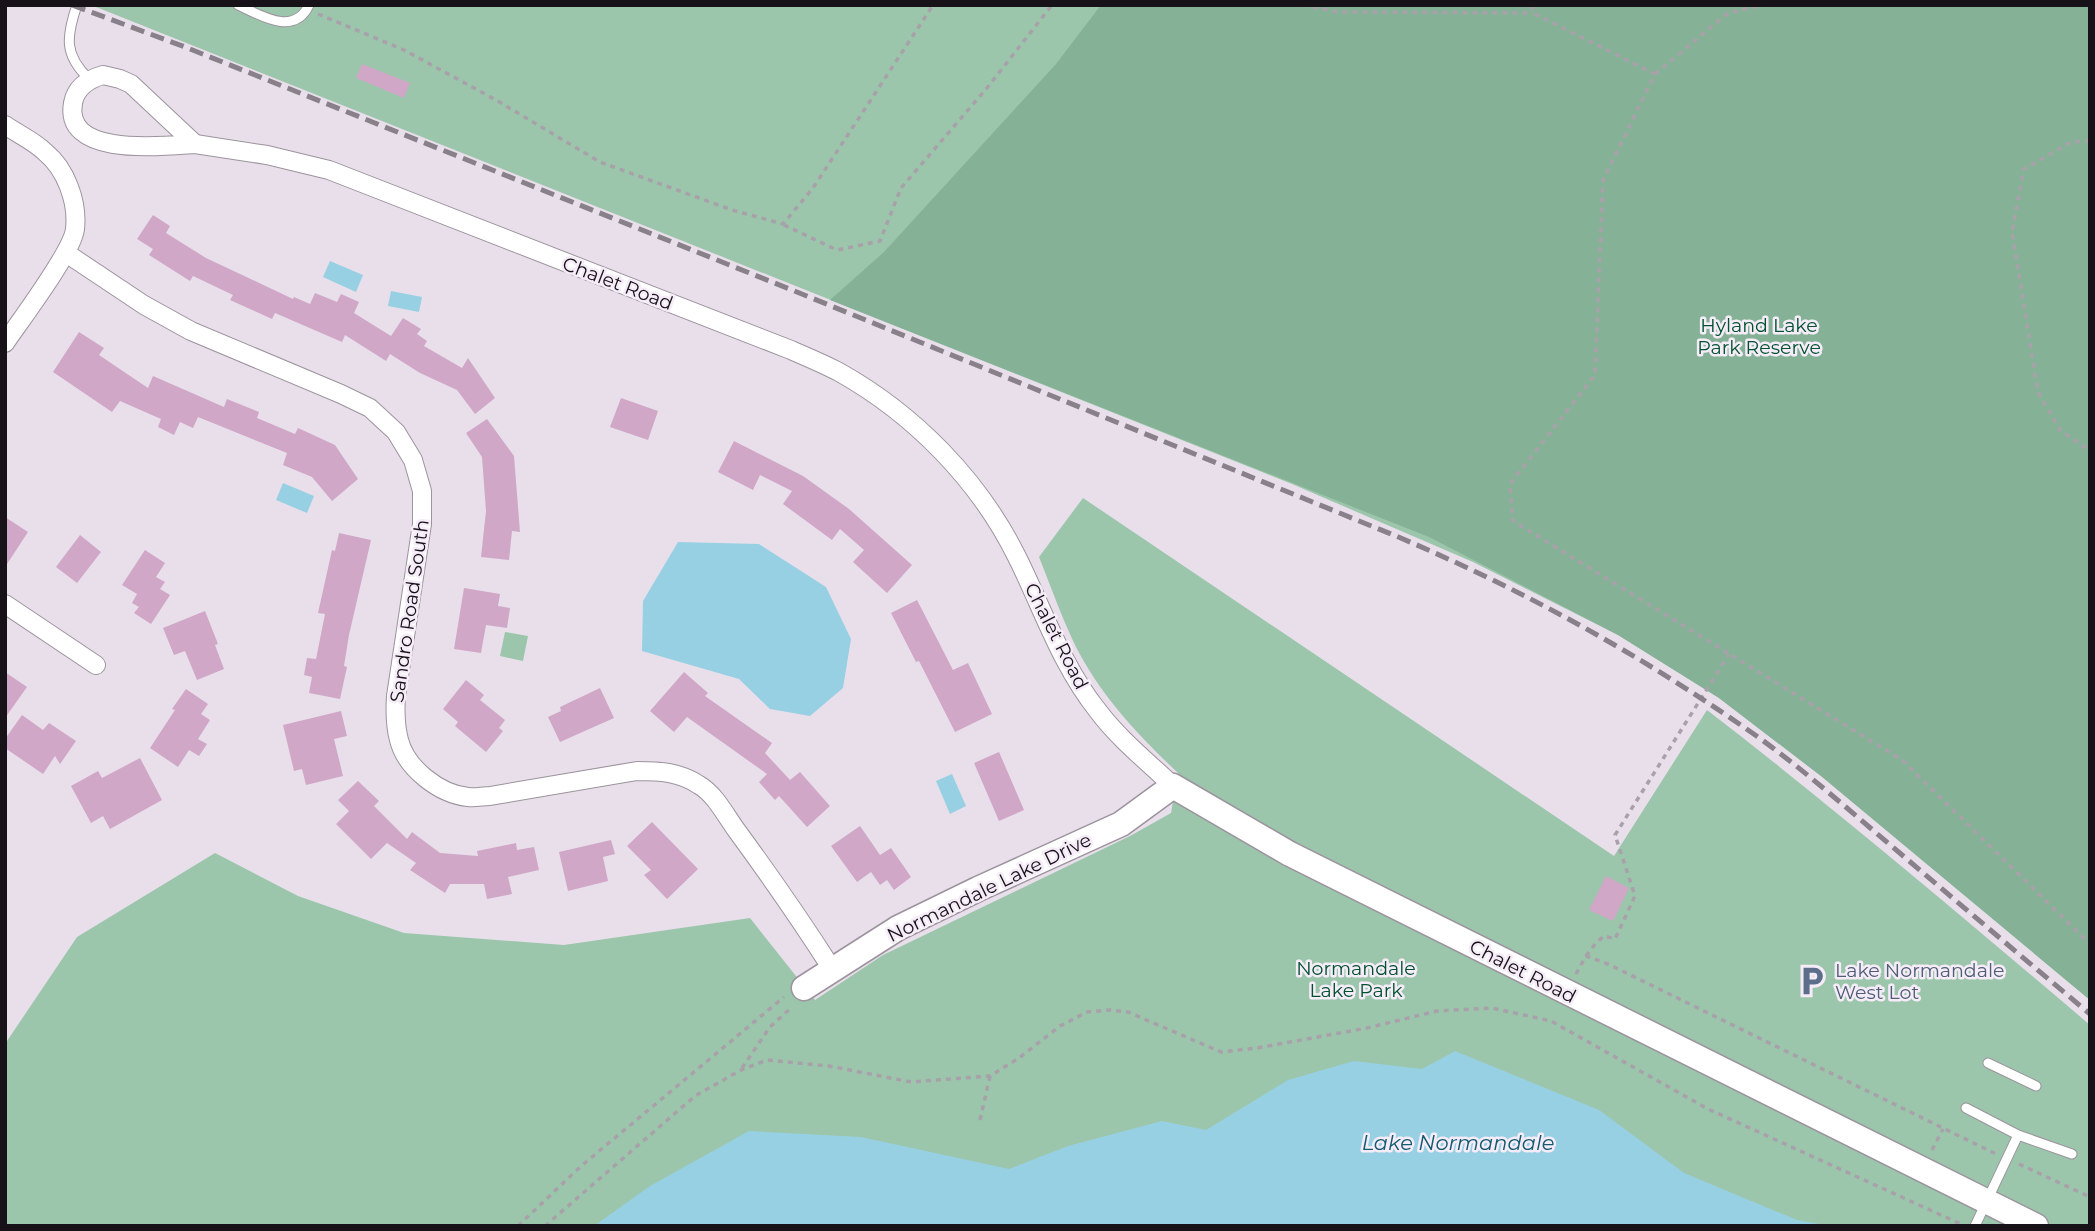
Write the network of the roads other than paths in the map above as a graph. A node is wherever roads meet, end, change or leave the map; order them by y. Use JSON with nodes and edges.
{"nodes":[{"id":1,"x":77,"y":5,"type":"edge"},
{"id":2,"x":237,"y":5,"type":"edge"},
{"id":3,"x":307,"y":8,"type":"edge"},
{"id":4,"x":89,"y":79,"type":"junction"},
{"id":5,"x":5,"y":125,"type":"edge"},
{"id":6,"x":195,"y":144,"type":"junction"},
{"id":7,"x":66,"y":253,"type":"junction"},
{"id":8,"x":5,"y":343,"type":"edge"},
{"id":9,"x":5,"y":604,"type":"edge"},
{"id":10,"x":96,"y":665,"type":"dead end"},
{"id":11,"x":1173,"y":786,"type":"junction"},
{"id":12,"x":832,"y":969,"type":"junction"},
{"id":13,"x":804,"y":988,"type":"road end"},
{"id":14,"x":1988,"y":1063,"type":"dead end"},
{"id":15,"x":2036,"y":1086,"type":"dead end"},
{"id":16,"x":1966,"y":1108,"type":"dead end"},
{"id":17,"x":2018,"y":1135,"type":"junction"},
{"id":18,"x":2072,"y":1154,"type":"dead end"},
{"id":19,"x":1988,"y":1201,"type":"junction"},
{"id":20,"x":1975,"y":1226,"type":"edge"},
{"id":21,"x":2036,"y":1226,"type":"edge"}],
"edges":[{"from":1,"to":4,"type":"lane"},
{"from":2,"to":3,"type":"lane"},
{"from":4,"to":6,"type":"street"},
{"from":4,"to":6,"type":"street","name":"Chalet Road"},
{"from":5,"to":7,"type":"street"},
{"from":6,"to":11,"type":"street","name":"Chalet Road"},
{"from":7,"to":8,"type":"street"},
{"from":7,"to":12,"type":"street","name":"Sandro Road South"},
{"from":9,"to":10,"type":"street"},
{"from":11,"to":12,"type":"street","name":"Normandale Lake Drive"},
{"from":11,"to":19,"type":"street","name":"Chalet Road"},
{"from":12,"to":13,"type":"street","name":"Normandale Lake Drive"},
{"from":14,"to":15,"type":"lane"},
{"from":16,"to":17,"type":"lane"},
{"from":17,"to":18,"type":"lane"},
{"from":17,"to":19,"type":"lane"},
{"from":19,"to":20,"type":"lane"},
{"from":19,"to":21,"type":"street","name":"Chalet Road"}]}
